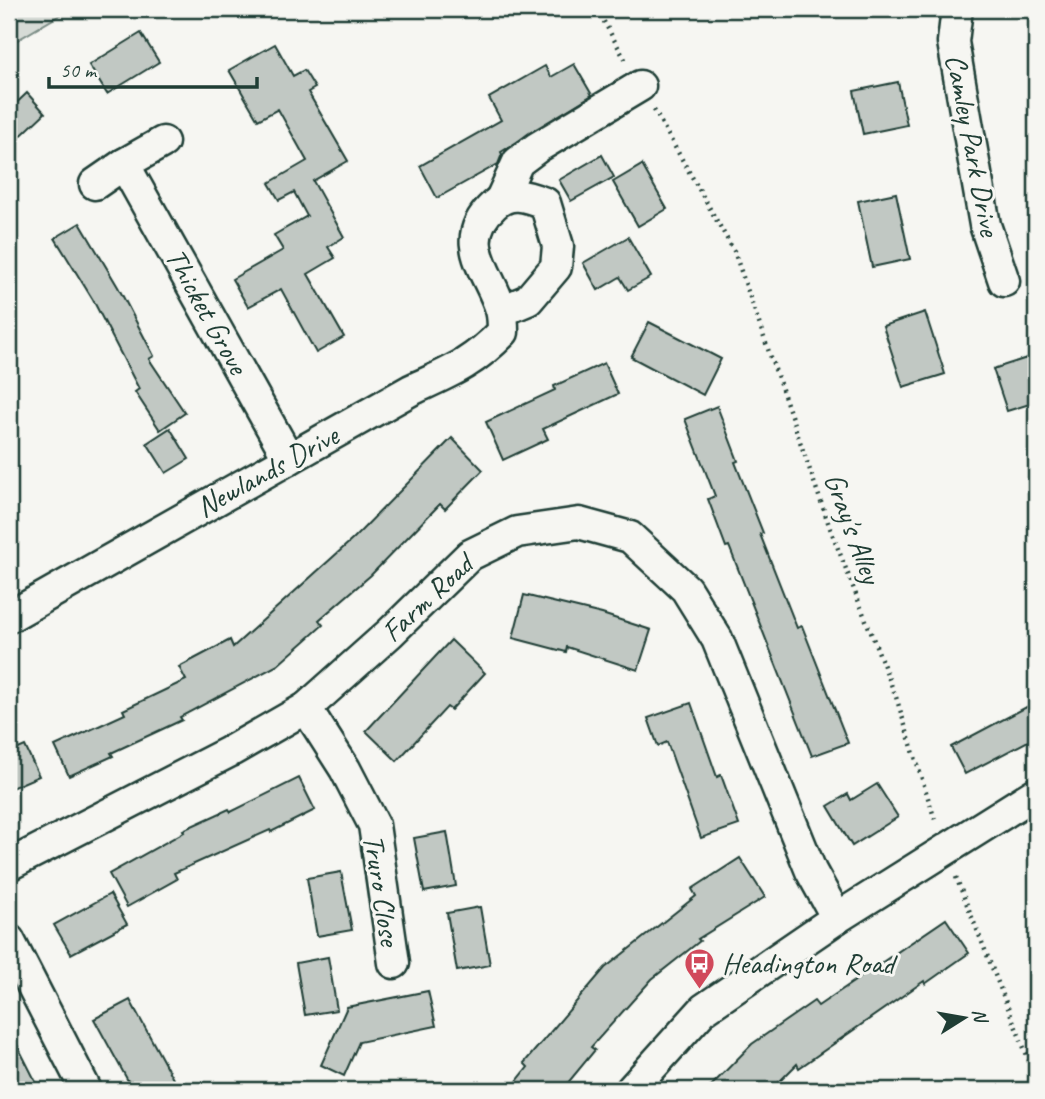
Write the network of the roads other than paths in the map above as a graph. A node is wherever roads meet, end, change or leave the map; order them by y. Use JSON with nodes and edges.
{"nodes":[{"id":1,"x":957,"y":9,"type":"edge"},
{"id":2,"x":640,"y":86,"type":"road end"},
{"id":3,"x":163,"y":142,"type":"dead end"},
{"id":4,"x":124,"y":164,"type":"junction"},
{"id":5,"x":95,"y":184,"type":"dead end"},
{"id":6,"x":501,"y":199,"type":"junction"},
{"id":7,"x":1004,"y":281,"type":"dead end"},
{"id":8,"x":502,"y":311,"type":"junction"},
{"id":9,"x":289,"y":458,"type":"junction"},
{"id":10,"x":9,"y":617,"type":"edge"},
{"id":11,"x":306,"y":708,"type":"junction"},
{"id":12,"x":1036,"y":793,"type":"edge"},
{"id":13,"x":9,"y":865,"type":"edge"},
{"id":14,"x":837,"y":918,"type":"junction"},
{"id":15,"x":9,"y":940,"type":"edge"},
{"id":16,"x":395,"y":964,"type":"dead end"},
{"id":17,"x":86,"y":1090,"type":"edge"},
{"id":18,"x":632,"y":1090,"type":"edge"}],
"edges":[{"from":1,"to":7,"type":"street","name":"Camley Park Drive"},
{"from":2,"to":6,"type":"street"},
{"from":3,"to":4,"type":"street"},
{"from":4,"to":5,"type":"street"},
{"from":4,"to":9,"type":"street","name":"Thicket Grove"},
{"from":6,"to":8,"type":"street"},
{"from":6,"to":8,"type":"street"},
{"from":8,"to":9,"type":"street","name":"Newlands Drive"},
{"from":9,"to":10,"type":"street","name":"Newlands Drive"},
{"from":11,"to":13,"type":"street","name":"Farm Road"},
{"from":11,"to":14,"type":"street","name":"Farm Road"},
{"from":11,"to":16,"type":"street","name":"Truro Close"},
{"from":12,"to":14,"type":"street"},
{"from":14,"to":18,"type":"street"},
{"from":15,"to":17,"type":"street"}]}
